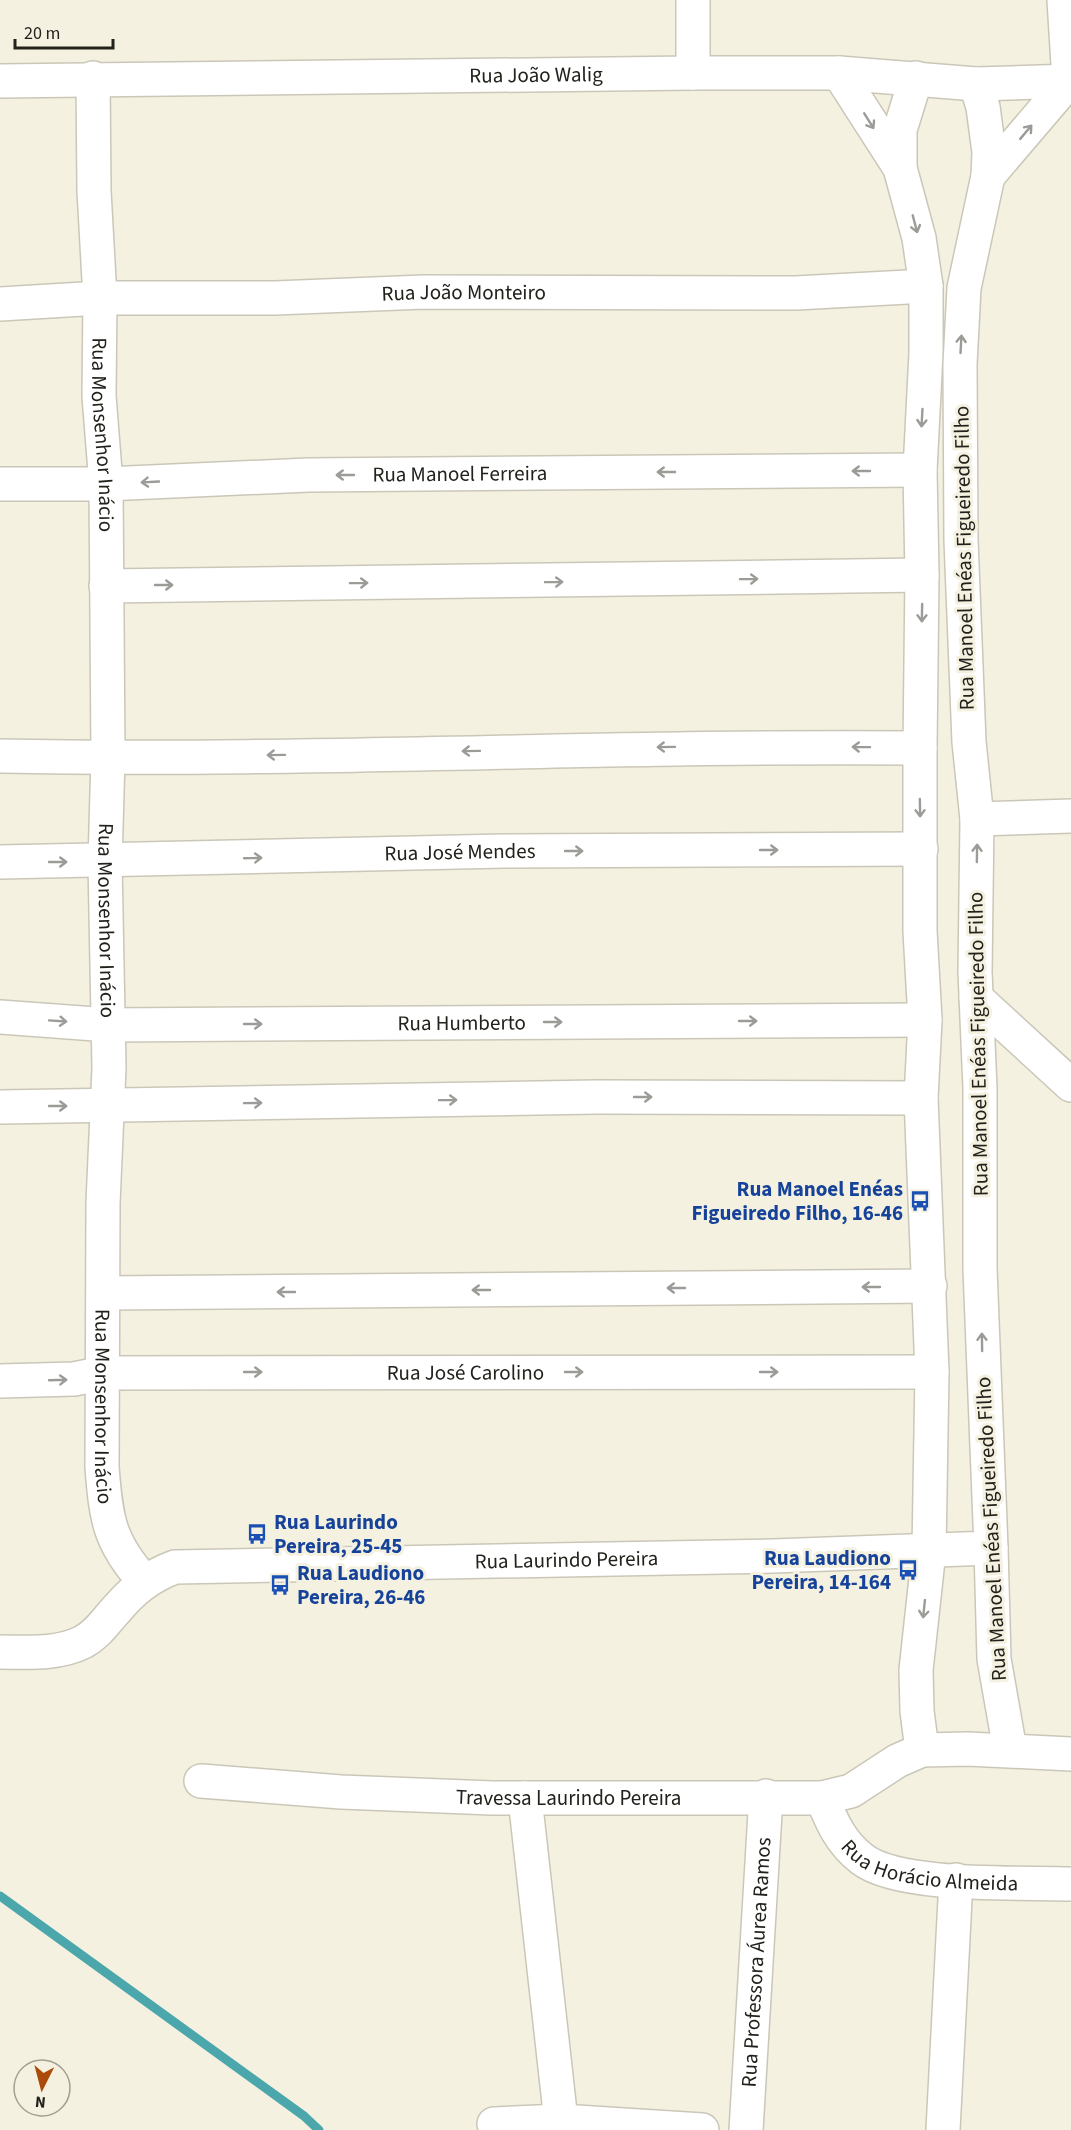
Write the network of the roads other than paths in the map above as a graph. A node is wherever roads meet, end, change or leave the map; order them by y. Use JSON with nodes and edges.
{"nodes":[{"id":1,"x":693,"y":0,"type":"edge"},
{"id":2,"x":1064,"y":0,"type":"edge"},
{"id":3,"x":693,"y":73,"type":"junction"},
{"id":4,"x":839,"y":73,"type":"junction"},
{"id":5,"x":93,"y":78,"type":"junction"},
{"id":6,"x":916,"y":78,"type":"junction"},
{"id":7,"x":0,"y":81,"type":"edge"},
{"id":8,"x":1070,"y":81,"type":"edge"},
{"id":9,"x":976,"y":84,"type":"junction"},
{"id":10,"x":900,"y":168,"type":"junction"},
{"id":11,"x":988,"y":176,"type":"junction"},
{"id":12,"x":926,"y":285,"type":"junction"},
{"id":13,"x":100,"y":298,"type":"junction"},
{"id":14,"x":0,"y":304,"type":"edge"},
{"id":15,"x":920,"y":470,"type":"junction"},
{"id":16,"x":0,"y":484,"type":"edge"},
{"id":17,"x":106,"y":484,"type":"junction"},
{"id":18,"x":922,"y":575,"type":"junction"},
{"id":19,"x":106,"y":586,"type":"junction"},
{"id":20,"x":920,"y":748,"type":"junction"},
{"id":21,"x":0,"y":756,"type":"edge"},
{"id":22,"x":108,"y":758,"type":"junction"},
{"id":23,"x":1071,"y":816,"type":"edge"},
{"id":24,"x":977,"y":819,"type":"junction"},
{"id":25,"x":921,"y":849,"type":"junction"},
{"id":26,"x":0,"y":862,"type":"edge"},
{"id":27,"x":105,"y":862,"type":"junction"},
{"id":28,"x":976,"y":998,"type":"junction"},
{"id":29,"x":0,"y":1017,"type":"edge"},
{"id":30,"x":924,"y":1020,"type":"junction"},
{"id":31,"x":109,"y":1025,"type":"junction"},
{"id":32,"x":1071,"y":1085,"type":"edge"},
{"id":33,"x":921,"y":1098,"type":"junction"},
{"id":34,"x":105,"y":1106,"type":"junction"},
{"id":35,"x":0,"y":1107,"type":"edge"},
{"id":36,"x":930,"y":1286,"type":"junction"},
{"id":37,"x":104,"y":1293,"type":"junction"},
{"id":38,"x":932,"y":1372,"type":"junction"},
{"id":39,"x":104,"y":1373,"type":"junction"},
{"id":40,"x":0,"y":1381,"type":"edge"},
{"id":41,"x":991,"y":1548,"type":"junction"},
{"id":42,"x":929,"y":1551,"type":"junction"},
{"id":43,"x":144,"y":1581,"type":"junction"},
{"id":44,"x":0,"y":1652,"type":"edge"},
{"id":45,"x":922,"y":1750,"type":"junction"},
{"id":46,"x":1010,"y":1750,"type":"junction"},
{"id":47,"x":1071,"y":1754,"type":"edge"},
{"id":48,"x":201,"y":1780,"type":"dead end"},
{"id":49,"x":766,"y":1796,"type":"junction"},
{"id":50,"x":525,"y":1798,"type":"junction"},
{"id":51,"x":822,"y":1798,"type":"junction"},
{"id":52,"x":956,"y":1880,"type":"junction"},
{"id":53,"x":1071,"y":1884,"type":"edge"},
{"id":54,"x":561,"y":2121,"type":"junction"},
{"id":55,"x":494,"y":2124,"type":"dead end"},
{"id":56,"x":702,"y":2130,"type":"edge"},
{"id":57,"x":746,"y":2130,"type":"edge"},
{"id":58,"x":943,"y":2130,"type":"edge"}],
"edges":[{"from":1,"to":3,"type":"street"},
{"from":2,"to":8,"type":"street"},
{"from":3,"to":4,"type":"street","name":"Rua João Walig"},
{"from":3,"to":5,"type":"street","name":"Rua João Walig"},
{"from":4,"to":6,"type":"street","name":"Rua João Walig"},
{"from":4,"to":10,"type":"street","one_way":true},
{"from":5,"to":7,"type":"street","name":"Rua João Walig"},
{"from":5,"to":13,"type":"street","name":"Rua Monsenhor Inácio"},
{"from":6,"to":9,"type":"street","name":"Rua João Walig"},
{"from":6,"to":10,"type":"street"},
{"from":8,"to":9,"type":"street","name":"Rua João Walig"},
{"from":11,"to":8,"type":"street","one_way":true},
{"from":9,"to":11,"type":"street","name":"Rua Manoel Enéas Figueiredo Filho"},
{"from":10,"to":12,"type":"street","name":"Rua Manoel Enéas Figueiredo Filho","one_way":true},
{"from":24,"to":11,"type":"street","name":"Rua Manoel Enéas Figueiredo Filho","one_way":true},
{"from":12,"to":13,"type":"street","name":"Rua João Monteiro"},
{"from":12,"to":15,"type":"street","name":"Rua Manoel Enéas Figueiredo Filho","one_way":true},
{"from":13,"to":14,"type":"street","name":"Rua João Monteiro"},
{"from":13,"to":17,"type":"street","name":"Rua Monsenhor Inácio"},
{"from":15,"to":17,"type":"street","name":"Rua Manoel Ferreira","one_way":true},
{"from":15,"to":18,"type":"street","name":"Rua Manoel Enéas Figueiredo Filho"},
{"from":16,"to":17,"type":"street","name":"Rua Manoel Ferreira"},
{"from":17,"to":19,"type":"street","name":"Rua Monsenhor Inácio"},
{"from":19,"to":18,"type":"street","one_way":true},
{"from":18,"to":20,"type":"street","name":"Rua Manoel Enéas Figueiredo Filho","one_way":true},
{"from":19,"to":22,"type":"street","name":"Rua Monsenhor Inácio"},
{"from":20,"to":22,"type":"street","one_way":true},
{"from":20,"to":25,"type":"street","name":"Rua Manoel Enéas Figueiredo Filho","one_way":true},
{"from":21,"to":22,"type":"street"},
{"from":22,"to":27,"type":"street","name":"Rua Monsenhor Inácio"},
{"from":23,"to":24,"type":"street"},
{"from":28,"to":24,"type":"street","name":"Rua Manoel Enéas Figueiredo Filho","one_way":true},
{"from":27,"to":25,"type":"street","name":"Rua José Mendes","one_way":true},
{"from":25,"to":30,"type":"street","name":"Rua Manoel Enéas Figueiredo Filho"},
{"from":26,"to":27,"type":"street","name":"Rua José Mendes","one_way":true},
{"from":27,"to":31,"type":"street","name":"Rua Monsenhor Inácio"},
{"from":28,"to":32,"type":"street"},
{"from":41,"to":28,"type":"street","name":"Rua Manoel Enéas Figueiredo Filho","one_way":true},
{"from":29,"to":31,"type":"street","name":"Rua Humberto","one_way":true},
{"from":31,"to":30,"type":"street","name":"Rua Humberto","one_way":true},
{"from":30,"to":33,"type":"street","name":"Rua Manoel Enéas Figueiredo Filho"},
{"from":31,"to":34,"type":"street","name":"Rua Monsenhor Inácio"},
{"from":34,"to":33,"type":"street","one_way":true},
{"from":33,"to":36,"type":"street","name":"Rua Manoel Enéas Figueiredo Filho"},
{"from":35,"to":34,"type":"street","one_way":true},
{"from":34,"to":37,"type":"street","name":"Rua Monsenhor Inácio"},
{"from":36,"to":37,"type":"street","one_way":true},
{"from":36,"to":38,"type":"street","name":"Rua Manoel Enéas Figueiredo Filho"},
{"from":37,"to":39,"type":"street","name":"Rua Monsenhor Inácio"},
{"from":39,"to":38,"type":"street","name":"Rua José Carolino","one_way":true},
{"from":38,"to":42,"type":"street","name":"Rua Manoel Enéas Figueiredo Filho"},
{"from":40,"to":39,"type":"street","name":"Rua José Carolino","one_way":true},
{"from":39,"to":43,"type":"street","name":"Rua Monsenhor Inácio"},
{"from":41,"to":42,"type":"street","name":"Rua Laurindo Pereira"},
{"from":41,"to":46,"type":"street","name":"Rua Manoel Enéas Figueiredo Filho"},
{"from":42,"to":43,"type":"street","name":"Rua Laurindo Pereira"},
{"from":42,"to":45,"type":"street","name":"Rua Manoel Enéas Figueiredo Filho","one_way":true},
{"from":43,"to":44,"type":"street"},
{"from":45,"to":46,"type":"street"},
{"from":45,"to":51,"type":"street","name":"Travessa Laurindo Pereira"},
{"from":46,"to":47,"type":"street"},
{"from":48,"to":50,"type":"street","name":"Travessa Laurindo Pereira"},
{"from":49,"to":50,"type":"street","name":"Travessa Laurindo Pereira"},
{"from":49,"to":51,"type":"street","name":"Travessa Laurindo Pereira"},
{"from":49,"to":57,"type":"street","name":"Rua Professora Áurea Ramos"},
{"from":50,"to":54,"type":"street"},
{"from":51,"to":52,"type":"street","name":"Rua Horácio Almeida"},
{"from":52,"to":53,"type":"street","name":"Rua Horácio Almeida"},
{"from":52,"to":58,"type":"street"},
{"from":54,"to":55,"type":"street"},
{"from":54,"to":56,"type":"street"}]}
